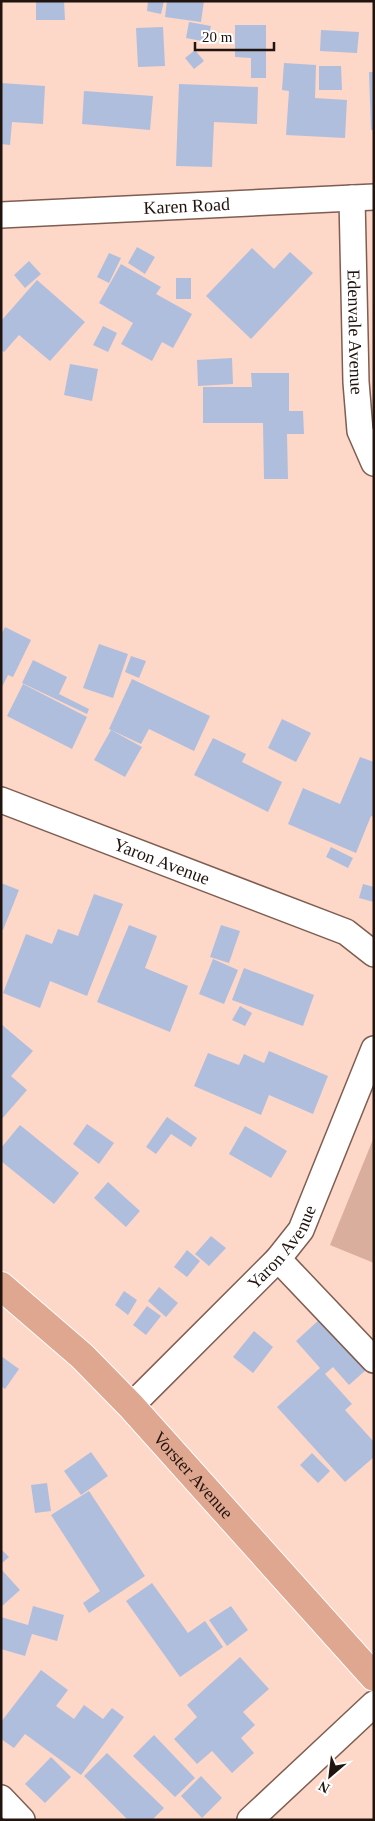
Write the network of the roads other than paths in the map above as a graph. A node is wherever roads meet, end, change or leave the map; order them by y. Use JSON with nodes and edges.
{"nodes":[{"id":1,"x":363,"y":197,"type":"edge"},
{"id":2,"x":1,"y":215,"type":"edge"},
{"id":3,"x":374,"y":463,"type":"edge"},
{"id":4,"x":1,"y":800,"type":"edge"},
{"id":5,"x":374,"y":954,"type":"edge"},
{"id":6,"x":374,"y":1049,"type":"edge"},
{"id":7,"x":278,"y":1259,"type":"junction"},
{"id":8,"x":1,"y":1286,"type":"edge"},
{"id":9,"x":374,"y":1360,"type":"edge"},
{"id":10,"x":131,"y":1406,"type":"junction"},
{"id":11,"x":374,"y":1677,"type":"edge"},
{"id":12,"x":374,"y":1704,"type":"edge"},
{"id":13,"x":1,"y":1798,"type":"edge"},
{"id":14,"x":22,"y":1820,"type":"edge"},
{"id":15,"x":250,"y":1820,"type":"edge"}],
"edges":[{"from":1,"to":2,"type":"street","name":"Karen Road"},
{"from":1,"to":3,"type":"street","name":"Edenvale Avenue"},
{"from":4,"to":5,"type":"street","name":"Yaron Avenue"},
{"from":6,"to":7,"type":"street","name":"Yaron Avenue"},
{"from":7,"to":9,"type":"street"},
{"from":7,"to":10,"type":"street","name":"Yaron Avenue"},
{"from":8,"to":10,"type":"main road","name":"Vorster Avenue"},
{"from":10,"to":11,"type":"main road","name":"Vorster Avenue"},
{"from":12,"to":15,"type":"street"},
{"from":13,"to":14,"type":"street"}]}
